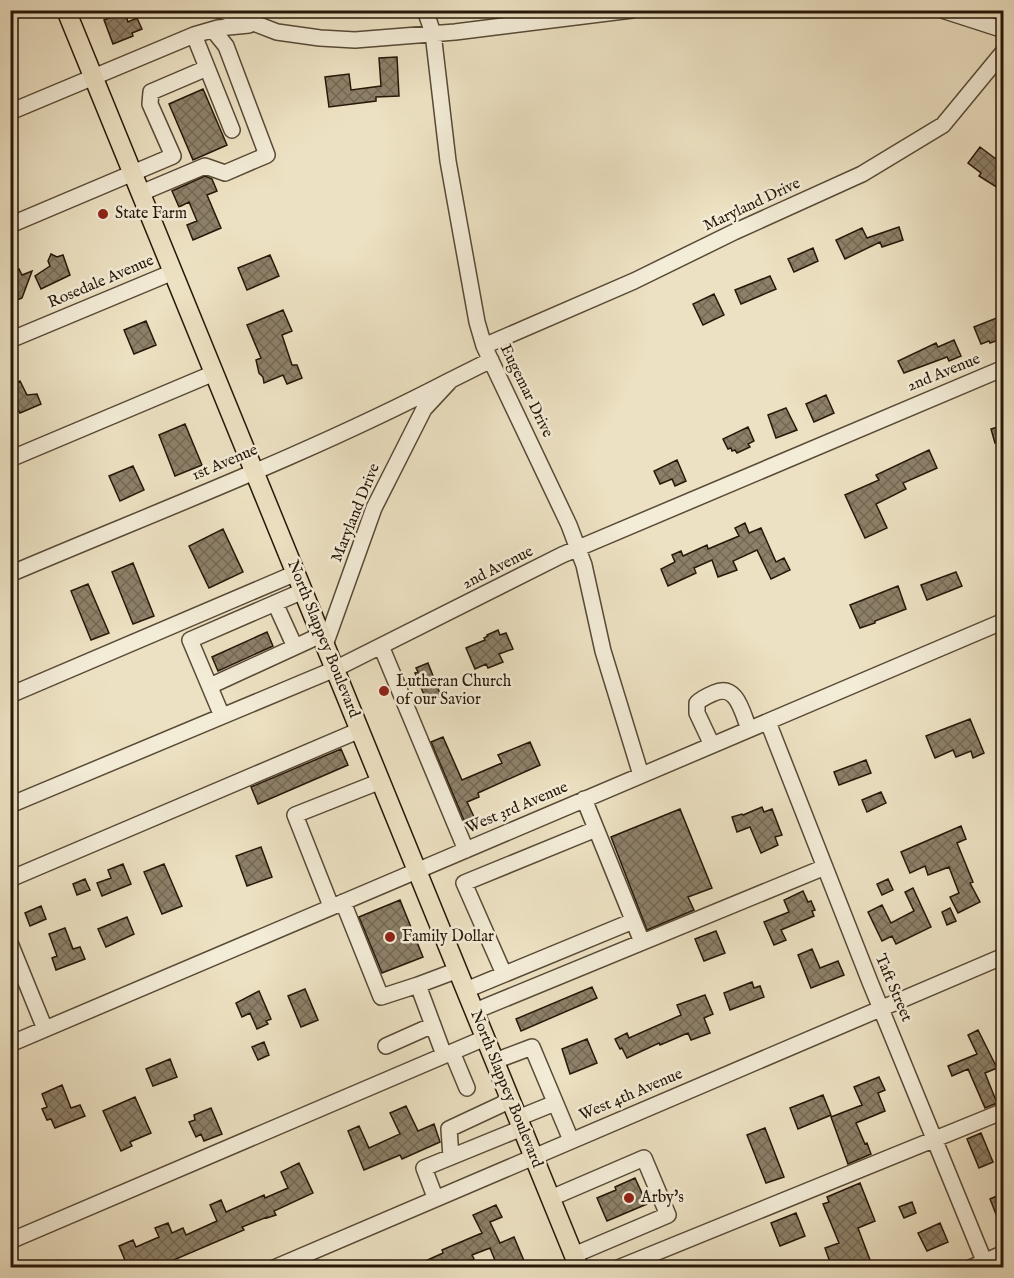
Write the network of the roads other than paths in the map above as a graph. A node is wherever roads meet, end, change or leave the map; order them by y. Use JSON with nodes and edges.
{"nodes":[{"id":1,"x":66,"y":10,"type":"edge"},
{"id":2,"x":220,"y":10,"type":"edge"},
{"id":3,"x":424,"y":10,"type":"edge"},
{"id":4,"x":632,"y":10,"type":"edge"},
{"id":5,"x":942,"y":10,"type":"edge"},
{"id":6,"x":254,"y":24,"type":"junction"},
{"id":7,"x":213,"y":30,"type":"junction"},
{"id":8,"x":1004,"y":30,"type":"edge"},
{"id":9,"x":433,"y":33,"type":"junction"},
{"id":10,"x":194,"y":35,"type":"junction"},
{"id":11,"x":1004,"y":51,"type":"edge"},
{"id":12,"x":207,"y":68,"type":"junction"},
{"id":13,"x":93,"y":76,"type":"junction"},
{"id":14,"x":10,"y":112,"type":"edge"},
{"id":15,"x":232,"y":130,"type":"dead end"},
{"id":16,"x":132,"y":172,"type":"junction"},
{"id":17,"x":141,"y":192,"type":"junction"},
{"id":18,"x":10,"y":225,"type":"edge"},
{"id":19,"x":173,"y":272,"type":"junction"},
{"id":20,"x":10,"y":340,"type":"edge"},
{"id":21,"x":488,"y":353,"type":"junction"},
{"id":22,"x":1004,"y":368,"type":"edge"},
{"id":23,"x":214,"y":373,"type":"junction"},
{"id":24,"x":451,"y":380,"type":"junction"},
{"id":25,"x":10,"y":459,"type":"edge"},
{"id":26,"x":254,"y":471,"type":"junction"},
{"id":27,"x":578,"y":549,"type":"junction"},
{"id":28,"x":296,"y":573,"type":"junction"},
{"id":29,"x":10,"y":574,"type":"edge"},
{"id":30,"x":303,"y":591,"type":"junction"},
{"id":31,"x":275,"y":603,"type":"junction"},
{"id":32,"x":1004,"y":621,"type":"edge"},
{"id":33,"x":323,"y":640,"type":"junction"},
{"id":34,"x":381,"y":646,"type":"junction"},
{"id":35,"x":295,"y":647,"type":"junction"},
{"id":36,"x":335,"y":669,"type":"junction"},
{"id":37,"x":210,"y":686,"type":"junction"},
{"id":38,"x":10,"y":695,"type":"edge"},
{"id":39,"x":222,"y":716,"type":"junction"},
{"id":40,"x":768,"y":722,"type":"junction"},
{"id":41,"x":749,"y":729,"type":"junction"},
{"id":42,"x":360,"y":730,"type":"junction"},
{"id":43,"x":712,"y":745,"type":"junction"},
{"id":44,"x":641,"y":775,"type":"junction"},
{"id":45,"x":381,"y":781,"type":"junction"},
{"id":46,"x":584,"y":799,"type":"junction"},
{"id":47,"x":10,"y":805,"type":"edge"},
{"id":48,"x":596,"y":829,"type":"junction"},
{"id":49,"x":466,"y":850,"type":"junction"},
{"id":50,"x":825,"y":867,"type":"junction"},
{"id":51,"x":417,"y":870,"type":"junction"},
{"id":52,"x":10,"y":879,"type":"edge"},
{"id":53,"x":337,"y":904,"type":"junction"},
{"id":54,"x":633,"y":921,"type":"junction"},
{"id":55,"x":642,"y":942,"type":"junction"},
{"id":56,"x":10,"y":943,"type":"edge"},
{"id":57,"x":1004,"y":956,"type":"edge"},
{"id":58,"x":458,"y":970,"type":"junction"},
{"id":59,"x":504,"y":974,"type":"junction"},
{"id":60,"x":418,"y":985,"type":"junction"},
{"id":61,"x":466,"y":990,"type":"junction"},
{"id":62,"x":881,"y":1007,"type":"junction"},
{"id":63,"x":475,"y":1011,"type":"junction"},
{"id":64,"x":433,"y":1025,"type":"junction"},
{"id":65,"x":45,"y":1029,"type":"junction"},
{"id":66,"x":486,"y":1038,"type":"junction"},
{"id":67,"x":10,"y":1044,"type":"edge"},
{"id":68,"x":386,"y":1046,"type":"dead end"},
{"id":69,"x":448,"y":1054,"type":"junction"},
{"id":70,"x":495,"y":1061,"type":"junction"},
{"id":71,"x":467,"y":1088,"type":"dead end"},
{"id":72,"x":511,"y":1100,"type":"junction"},
{"id":73,"x":555,"y":1103,"type":"junction"},
{"id":74,"x":1004,"y":1111,"type":"edge"},
{"id":75,"x":520,"y":1123,"type":"junction"},
{"id":76,"x":935,"y":1138,"type":"junction"},
{"id":77,"x":571,"y":1140,"type":"junction"},
{"id":78,"x":534,"y":1156,"type":"junction"},
{"id":79,"x":451,"y":1157,"type":"junction"},
{"id":80,"x":435,"y":1197,"type":"junction"},
{"id":81,"x":551,"y":1198,"type":"junction"},
{"id":82,"x":10,"y":1241,"type":"edge"},
{"id":83,"x":1004,"y":1253,"type":"edge"},
{"id":84,"x":577,"y":1261,"type":"edge"},
{"id":85,"x":981,"y":1265,"type":"edge"},
{"id":86,"x":274,"y":1268,"type":"edge"},
{"id":87,"x":618,"y":1268,"type":"edge"}],
"edges":[{"from":1,"to":13,"type":"main road","name":"North Slappey Boulevard"},
{"from":2,"to":6,"type":"street"},
{"from":3,"to":9,"type":"street","name":"Eugemar Drive"},
{"from":4,"to":9,"type":"street"},
{"from":5,"to":8,"type":"street"},
{"from":6,"to":7,"type":"street"},
{"from":6,"to":9,"type":"street"},
{"from":7,"to":10,"type":"street"},
{"from":7,"to":17,"type":"street"},
{"from":9,"to":21,"type":"street","name":"Eugemar Drive"},
{"from":10,"to":12,"type":"street"},
{"from":10,"to":13,"type":"street"},
{"from":11,"to":21,"type":"street","name":"Maryland Drive"},
{"from":12,"to":15,"type":"street"},
{"from":12,"to":16,"type":"street"},
{"from":13,"to":14,"type":"street"},
{"from":13,"to":16,"type":"main road","name":"North Slappey Boulevard"},
{"from":16,"to":17,"type":"main road","name":"North Slappey Boulevard"},
{"from":16,"to":18,"type":"street"},
{"from":17,"to":19,"type":"main road","name":"North Slappey Boulevard"},
{"from":19,"to":20,"type":"street","name":"Rosedale Avenue"},
{"from":19,"to":23,"type":"main road","name":"North Slappey Boulevard"},
{"from":21,"to":24,"type":"street","name":"Maryland Drive"},
{"from":21,"to":27,"type":"street","name":"Eugemar Drive"},
{"from":22,"to":27,"type":"street","name":"2nd Avenue"},
{"from":23,"to":25,"type":"street"},
{"from":23,"to":26,"type":"main road","name":"North Slappey Boulevard"},
{"from":24,"to":26,"type":"street","name":"1st Avenue"},
{"from":24,"to":33,"type":"street","name":"Maryland Drive"},
{"from":26,"to":28,"type":"main road","name":"North Slappey Boulevard"},
{"from":26,"to":29,"type":"street","name":"1st Avenue"},
{"from":27,"to":34,"type":"street","name":"2nd Avenue"},
{"from":27,"to":44,"type":"street","name":"Eugemar Drive"},
{"from":28,"to":30,"type":"main road","name":"North Slappey Boulevard"},
{"from":28,"to":38,"type":"street"},
{"from":30,"to":31,"type":"street"},
{"from":30,"to":33,"type":"main road","name":"North Slappey Boulevard"},
{"from":31,"to":35,"type":"street"},
{"from":31,"to":37,"type":"street"},
{"from":32,"to":40,"type":"street","name":"West 3rd Avenue"},
{"from":33,"to":35,"type":"street"},
{"from":33,"to":36,"type":"main road","name":"North Slappey Boulevard"},
{"from":34,"to":36,"type":"street","name":"2nd Avenue"},
{"from":34,"to":49,"type":"street"},
{"from":35,"to":37,"type":"street"},
{"from":36,"to":39,"type":"street","name":"2nd Avenue"},
{"from":36,"to":42,"type":"main road","name":"North Slappey Boulevard"},
{"from":37,"to":39,"type":"street"},
{"from":39,"to":47,"type":"street","name":"2nd Avenue"},
{"from":40,"to":41,"type":"street","name":"West 3rd Avenue"},
{"from":40,"to":50,"type":"street","name":"Taft Street"},
{"from":41,"to":43,"type":"street","name":"West 3rd Avenue"},
{"from":41,"to":43,"type":"street"},
{"from":42,"to":45,"type":"main road","name":"North Slappey Boulevard"},
{"from":42,"to":52,"type":"street"},
{"from":43,"to":44,"type":"street","name":"West 3rd Avenue"},
{"from":44,"to":46,"type":"street","name":"West 3rd Avenue"},
{"from":45,"to":51,"type":"main road","name":"North Slappey Boulevard"},
{"from":45,"to":53,"type":"street"},
{"from":46,"to":48,"type":"street"},
{"from":46,"to":49,"type":"street","name":"West 3rd Avenue"},
{"from":48,"to":54,"type":"street"},
{"from":48,"to":59,"type":"street"},
{"from":49,"to":51,"type":"street","name":"West 3rd Avenue"},
{"from":50,"to":55,"type":"street"},
{"from":50,"to":62,"type":"street","name":"Taft Street"},
{"from":51,"to":53,"type":"street","name":"West 3rd Avenue"},
{"from":51,"to":58,"type":"main road","name":"North Slappey Boulevard"},
{"from":53,"to":60,"type":"street"},
{"from":53,"to":65,"type":"street","name":"West 3rd Avenue"},
{"from":54,"to":55,"type":"street"},
{"from":54,"to":59,"type":"street"},
{"from":55,"to":63,"type":"street"},
{"from":56,"to":65,"type":"street"},
{"from":57,"to":62,"type":"street","name":"West 4th Avenue"},
{"from":58,"to":60,"type":"street"},
{"from":58,"to":61,"type":"main road","name":"North Slappey Boulevard"},
{"from":59,"to":61,"type":"street"},
{"from":60,"to":64,"type":"street"},
{"from":61,"to":63,"type":"main road","name":"North Slappey Boulevard"},
{"from":62,"to":76,"type":"street","name":"Taft Street"},
{"from":62,"to":77,"type":"street","name":"West 4th Avenue"},
{"from":63,"to":66,"type":"main road","name":"North Slappey Boulevard"},
{"from":64,"to":68,"type":"street"},
{"from":64,"to":69,"type":"street"},
{"from":65,"to":67,"type":"street","name":"West 3rd Avenue"},
{"from":66,"to":69,"type":"street"},
{"from":66,"to":70,"type":"main road","name":"North Slappey Boulevard"},
{"from":69,"to":71,"type":"street"},
{"from":69,"to":82,"type":"street"},
{"from":70,"to":72,"type":"main road","name":"North Slappey Boulevard"},
{"from":70,"to":73,"type":"street"},
{"from":72,"to":75,"type":"main road","name":"North Slappey Boulevard"},
{"from":72,"to":79,"type":"street"},
{"from":73,"to":75,"type":"street"},
{"from":73,"to":77,"type":"street"},
{"from":74,"to":76,"type":"street"},
{"from":75,"to":78,"type":"main road","name":"North Slappey Boulevard"},
{"from":75,"to":79,"type":"street"},
{"from":76,"to":85,"type":"street","name":"Taft Street"},
{"from":76,"to":87,"type":"street"},
{"from":77,"to":78,"type":"street","name":"West 4th Avenue"},
{"from":78,"to":80,"type":"street","name":"West 4th Avenue"},
{"from":78,"to":81,"type":"main road","name":"North Slappey Boulevard"},
{"from":79,"to":80,"type":"street"},
{"from":80,"to":86,"type":"street","name":"West 4th Avenue"},
{"from":81,"to":84,"type":"main road","name":"North Slappey Boulevard"},
{"from":81,"to":84,"type":"street"},
{"from":83,"to":85,"type":"street"}]}
